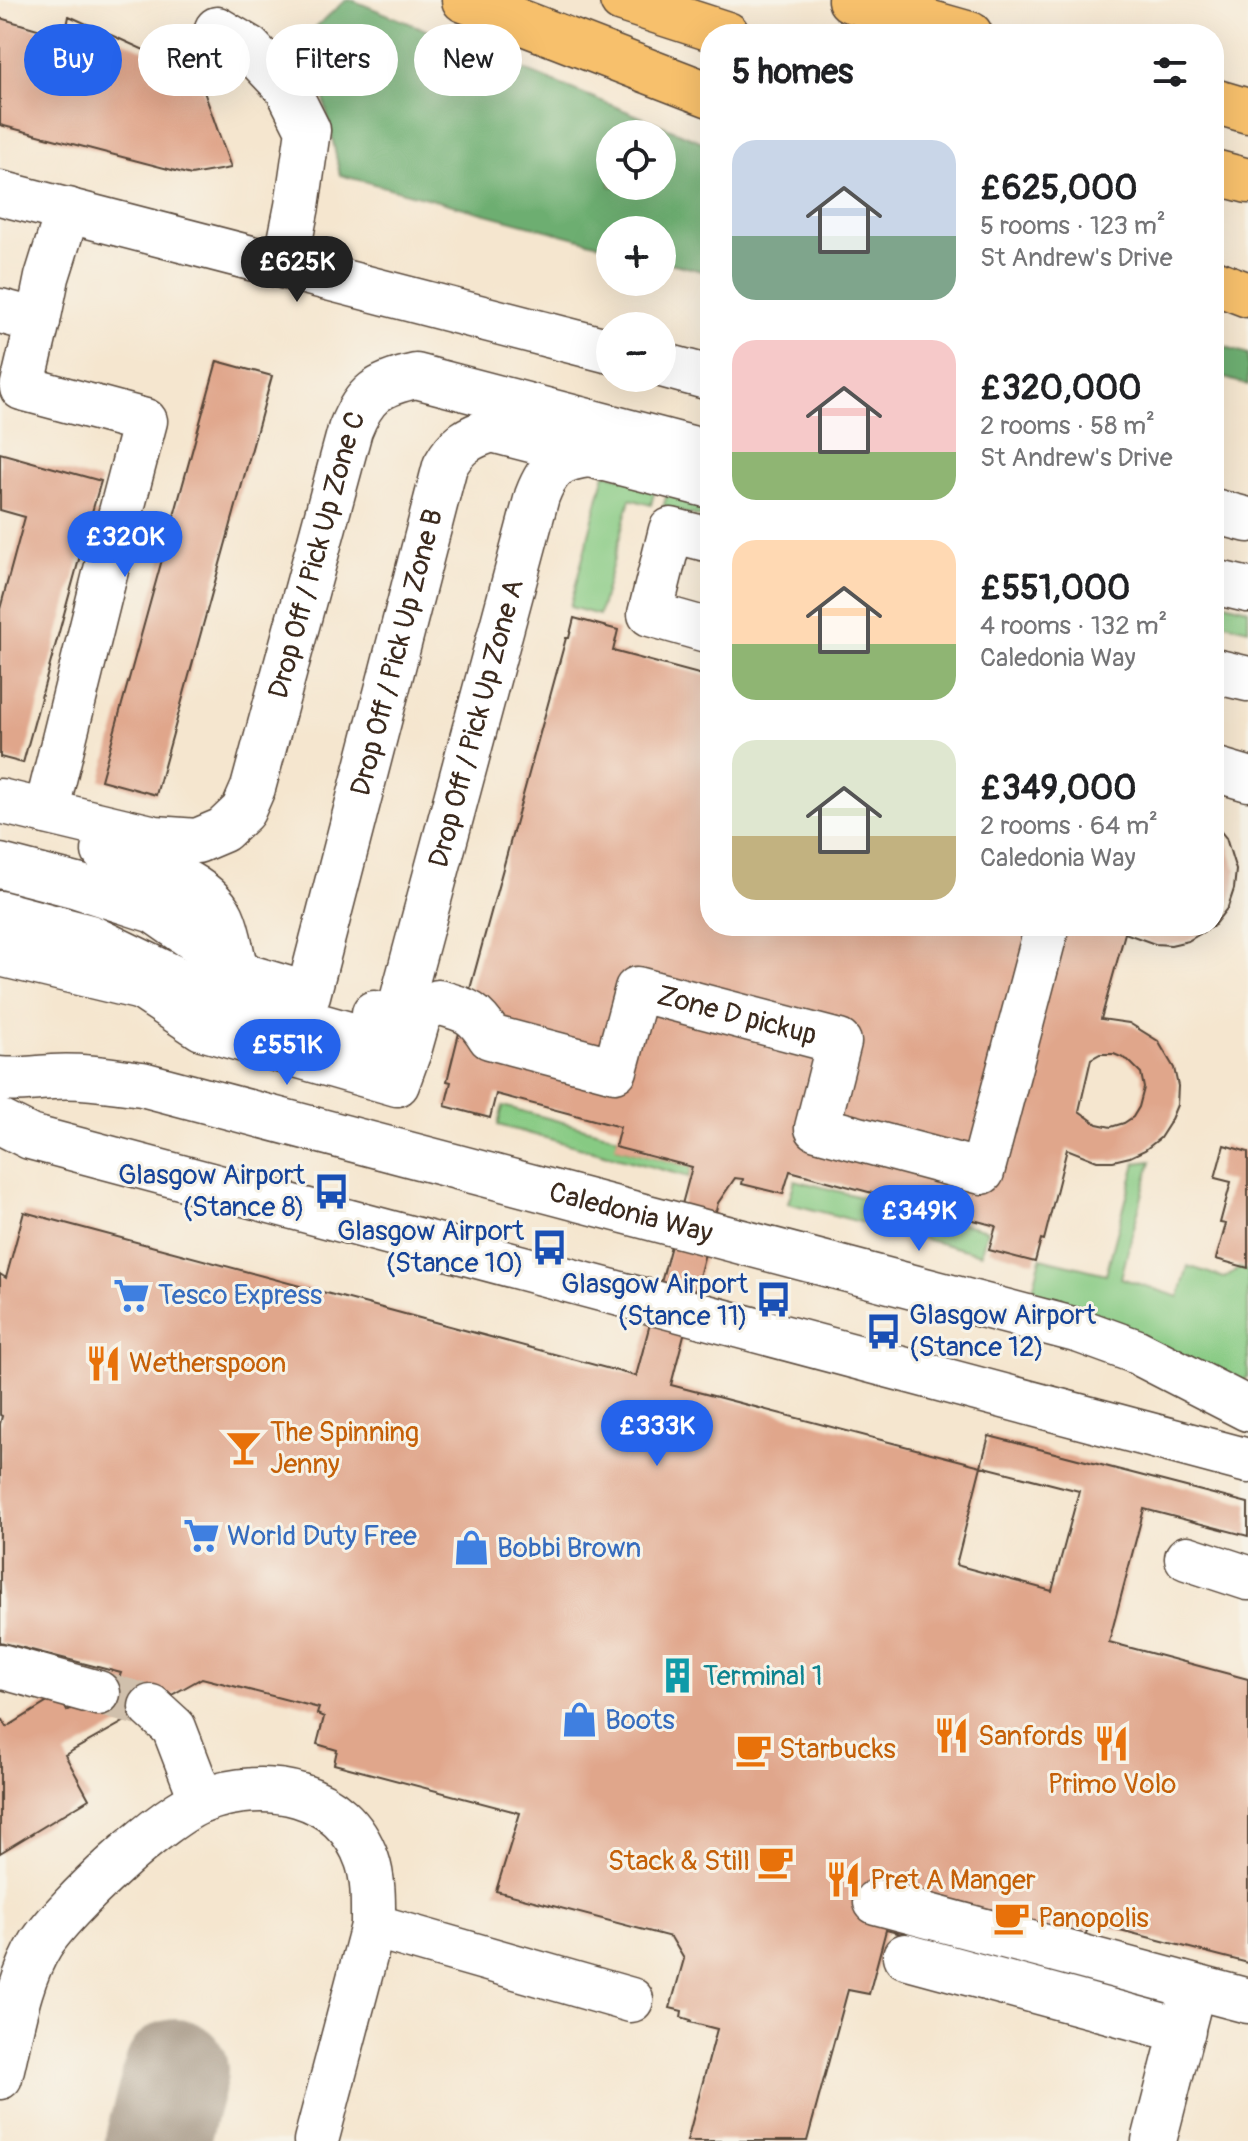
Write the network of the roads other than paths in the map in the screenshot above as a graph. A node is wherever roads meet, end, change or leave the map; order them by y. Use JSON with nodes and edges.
{"nodes":[{"id":1,"x":464,"y":0,"type":"edge"},
{"id":2,"x":622,"y":0,"type":"edge"},
{"id":3,"x":850,"y":0,"type":"edge"},
{"id":4,"x":935,"y":24,"type":"edge"},
{"id":5,"x":700,"y":25,"type":"edge"},
{"id":6,"x":250,"y":49,"type":"edge"},
{"id":7,"x":700,"y":91,"type":"edge"},
{"id":8,"x":1224,"y":175,"type":"edge"},
{"id":9,"x":1248,"y":181,"type":"edge"},
{"id":10,"x":0,"y":193,"type":"edge"},
{"id":11,"x":68,"y":210,"type":"junction"},
{"id":12,"x":285,"y":266,"type":"junction"},
{"id":13,"x":1224,"y":286,"type":"edge"},
{"id":14,"x":1248,"y":295,"type":"edge"},
{"id":15,"x":19,"y":316,"type":"edge"},
{"id":16,"x":596,"y":347,"type":"edge"},
{"id":17,"x":676,"y":369,"type":"edge"},
{"id":18,"x":700,"y":375,"type":"edge"},
{"id":19,"x":11,"y":386,"type":"edge"},
{"id":20,"x":700,"y":450,"type":"edge"},
{"id":21,"x":589,"y":455,"type":"junction"},
{"id":22,"x":700,"y":483,"type":"edge"},
{"id":23,"x":1224,"y":514,"type":"edge"},
{"id":24,"x":1248,"y":520,"type":"edge"},
{"id":25,"x":700,"y":537,"type":"edge"},
{"id":26,"x":1224,"y":584,"type":"edge"},
{"id":27,"x":1248,"y":590,"type":"edge"},
{"id":28,"x":700,"y":628,"type":"edge"},
{"id":29,"x":1224,"y":673,"type":"edge"},
{"id":30,"x":1248,"y":679,"type":"edge"},
{"id":31,"x":1224,"y":772,"type":"edge"},
{"id":32,"x":1248,"y":779,"type":"edge"},
{"id":33,"x":0,"y":801,"type":"edge"},
{"id":34,"x":46,"y":812,"type":"junction"},
{"id":35,"x":0,"y":825,"type":"edge"},
{"id":36,"x":0,"y":847,"type":"edge"},
{"id":37,"x":0,"y":866,"type":"edge"},
{"id":38,"x":0,"y":885,"type":"edge"},
{"id":39,"x":0,"y":913,"type":"edge"},
{"id":40,"x":0,"y":933,"type":"edge"},
{"id":41,"x":1044,"y":936,"type":"edge"},
{"id":42,"x":0,"y":954,"type":"edge"},
{"id":43,"x":228,"y":962,"type":"junction"},
{"id":44,"x":142,"y":988,"type":"junction"},
{"id":45,"x":308,"y":995,"type":"junction"},
{"id":46,"x":403,"y":1035,"type":"junction"},
{"id":47,"x":0,"y":1079,"type":"edge"},
{"id":48,"x":0,"y":1122,"type":"edge"},
{"id":49,"x":1248,"y":1409,"type":"edge"},
{"id":50,"x":1248,"y":1461,"type":"edge"},
{"id":51,"x":1187,"y":1558,"type":"dead end"},
{"id":52,"x":1248,"y":1578,"type":"edge"},
{"id":53,"x":9,"y":1678,"type":"edge"},
{"id":54,"x":98,"y":1693,"type":"tunnel mouth"},
{"id":55,"x":151,"y":1707,"type":"tunnel mouth"},
{"id":56,"x":202,"y":1801,"type":"junction"},
{"id":57,"x":876,"y":1902,"type":"dead end"},
{"id":58,"x":373,"y":1926,"type":"junction"},
{"id":59,"x":905,"y":1956,"type":"dead end"},
{"id":60,"x":1194,"y":1986,"type":"junction"},
{"id":61,"x":631,"y":2000,"type":"dead end"},
{"id":62,"x":1248,"y":2001,"type":"edge"},
{"id":63,"x":1183,"y":2031,"type":"junction"},
{"id":64,"x":3,"y":2050,"type":"edge"},
{"id":65,"x":316,"y":2141,"type":"edge"},
{"id":66,"x":1154,"y":2141,"type":"edge"}],
"edges":[{"from":1,"to":7,"type":"highway"},
{"from":2,"to":5,"type":"highway"},
{"from":3,"to":4,"type":"highway"},
{"from":6,"to":12,"type":"street"},
{"from":8,"to":9,"type":"highway"},
{"from":10,"to":11,"type":"street"},
{"from":11,"to":12,"type":"street"},
{"from":11,"to":15,"type":"street"},
{"from":12,"to":16,"type":"street"},
{"from":13,"to":14,"type":"highway"},
{"from":15,"to":19,"type":"street"},
{"from":17,"to":18,"type":"street"},
{"from":19,"to":34,"type":"street"},
{"from":20,"to":34,"type":"street","name":"Drop Off / Pick Up Zone C"},
{"from":21,"to":22,"type":"street","name":"Drop Off / Pick Up Zone B"},
{"from":21,"to":45,"type":"street","name":"Drop Off / Pick Up Zone B"},
{"from":21,"to":46,"type":"street","name":"Drop Off / Pick Up Zone A"},
{"from":23,"to":24,"type":"street"},
{"from":25,"to":28,"type":"street"},
{"from":26,"to":27,"type":"street"},
{"from":29,"to":30,"type":"street"},
{"from":31,"to":32,"type":"street"},
{"from":33,"to":34,"type":"street","name":"Drop Off / Pick Up Zone C"},
{"from":35,"to":43,"type":"street"},
{"from":36,"to":43,"type":"street"},
{"from":37,"to":43,"type":"street"},
{"from":38,"to":43,"type":"street"},
{"from":39,"to":46,"type":"street"},
{"from":40,"to":44,"type":"street"},
{"from":41,"to":46,"type":"street","name":"Zone D pickup"},
{"from":42,"to":44,"type":"street"},
{"from":43,"to":45,"type":"street"},
{"from":44,"to":46,"type":"street"},
{"from":45,"to":46,"type":"street"},
{"from":47,"to":49,"type":"street","name":"Caledonia Way"},
{"from":48,"to":50,"type":"street"},
{"from":51,"to":52,"type":"street"},
{"from":53,"to":54,"type":"street"},
{"from":55,"to":56,"type":"street"},
{"from":56,"to":58,"type":"street"},
{"from":56,"to":64,"type":"street"},
{"from":57,"to":60,"type":"street"},
{"from":58,"to":61,"type":"street"},
{"from":58,"to":65,"type":"street"},
{"from":59,"to":63,"type":"street"},
{"from":60,"to":62,"type":"street"},
{"from":60,"to":63,"type":"street"},
{"from":63,"to":66,"type":"street"}]}
